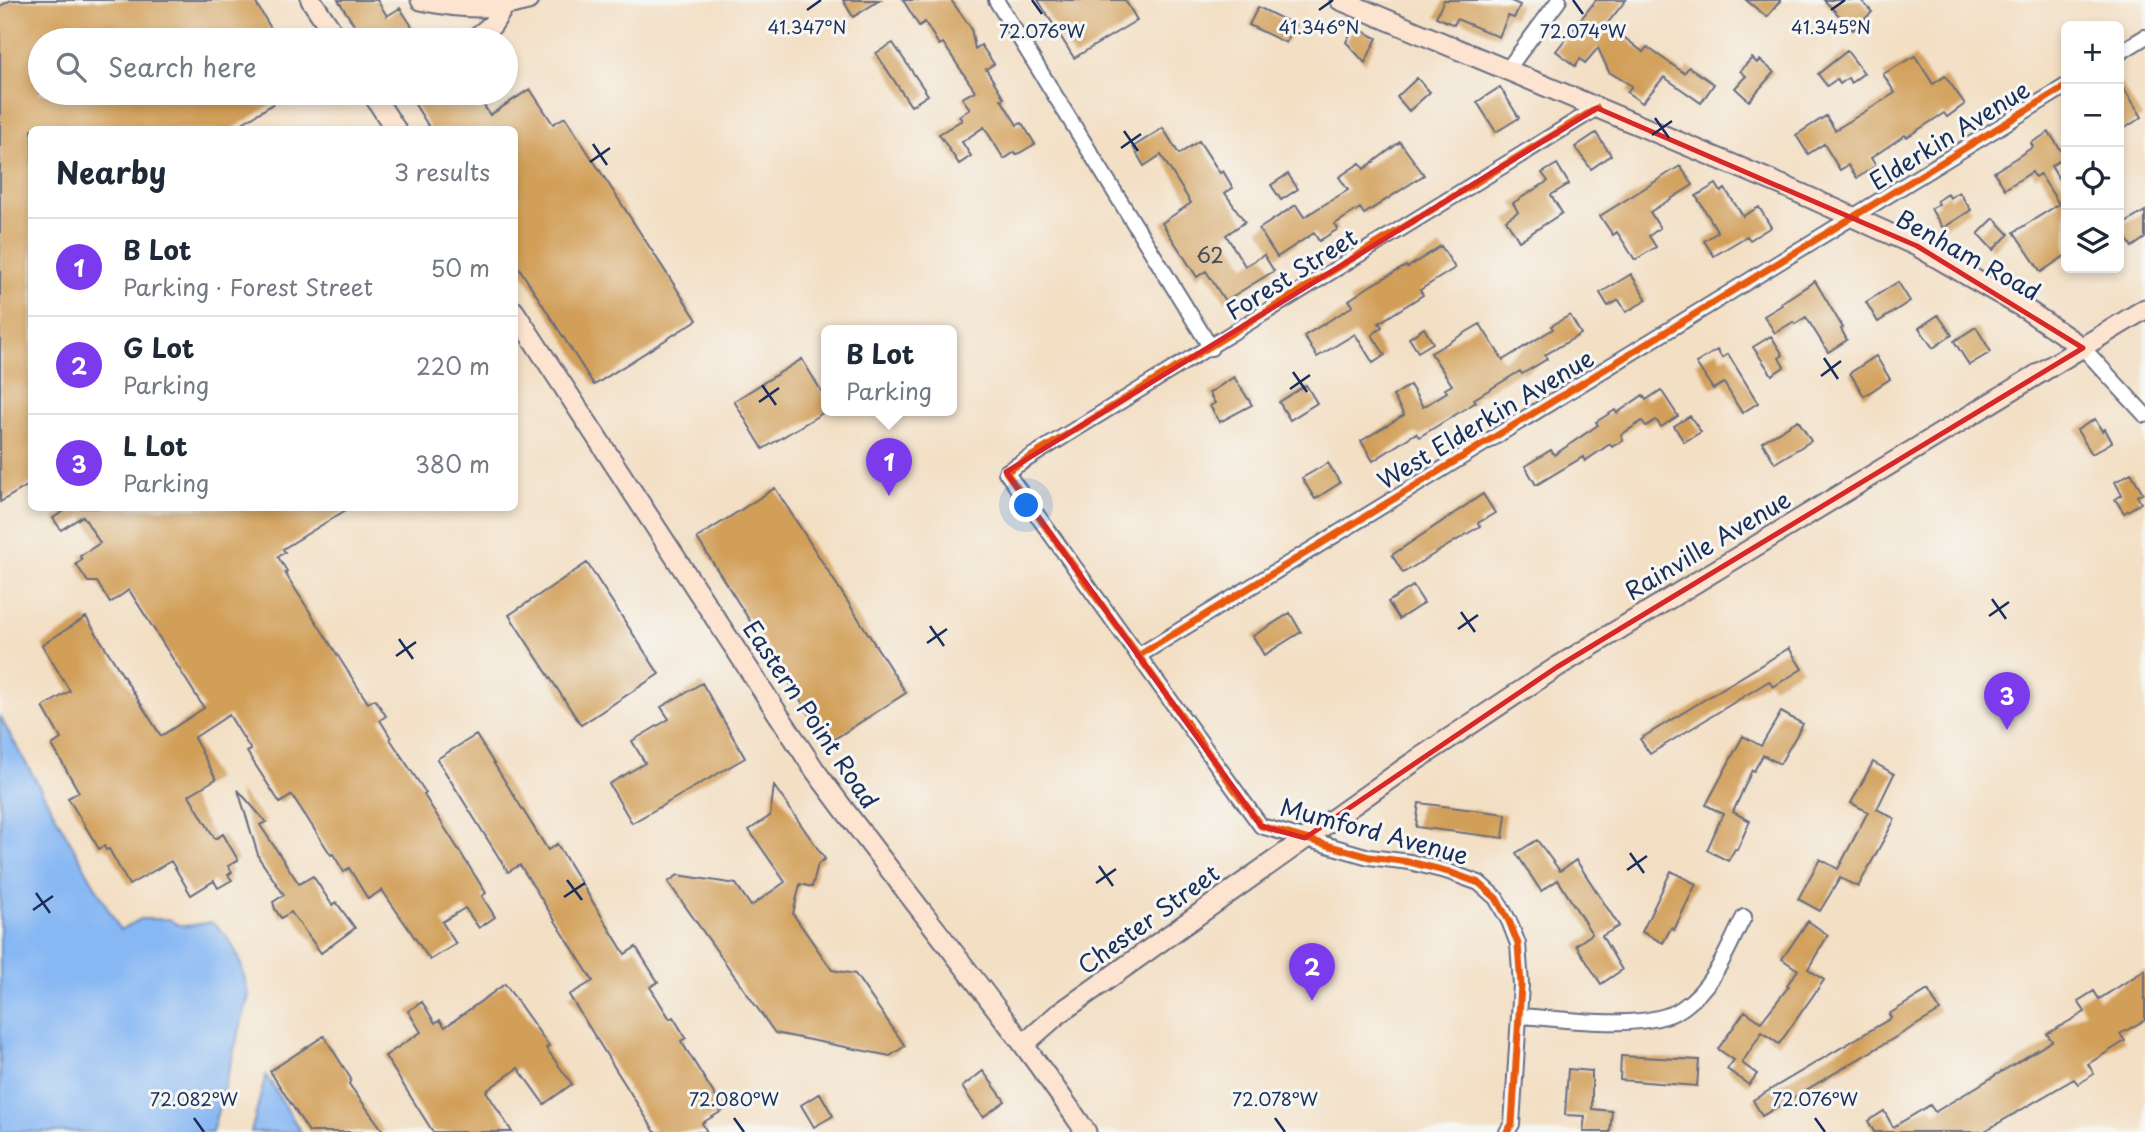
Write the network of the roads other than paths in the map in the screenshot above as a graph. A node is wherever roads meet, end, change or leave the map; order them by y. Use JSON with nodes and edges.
{"nodes":[{"id":1,"x":311,"y":0,"type":"edge"},
{"id":2,"x":421,"y":0,"type":"edge"},
{"id":3,"x":528,"y":0,"type":"edge"},
{"id":4,"x":996,"y":0,"type":"edge"},
{"id":5,"x":1340,"y":0,"type":"edge"},
{"id":6,"x":1559,"y":0,"type":"edge"},
{"id":7,"x":504,"y":6,"type":"junction"},
{"id":8,"x":330,"y":28,"type":"edge"},
{"id":9,"x":488,"y":28,"type":"edge"},
{"id":10,"x":2145,"y":37,"type":"edge"},
{"id":11,"x":2124,"y":50,"type":"edge"},
{"id":12,"x":1507,"y":71,"type":"junction"},
{"id":13,"x":2061,"y":89,"type":"edge"},
{"id":14,"x":383,"y":105,"type":"edge"},
{"id":15,"x":1597,"y":108,"type":"junction"},
{"id":16,"x":394,"y":126,"type":"edge"},
{"id":17,"x":1854,"y":218,"type":"junction"},
{"id":18,"x":2145,"y":309,"type":"edge"},
{"id":19,"x":518,"y":316,"type":"edge"},
{"id":20,"x":1211,"y":348,"type":"junction"},
{"id":21,"x":2083,"y":348,"type":"junction"},
{"id":22,"x":2145,"y":415,"type":"edge"},
{"id":23,"x":1006,"y":472,"type":"joint"},
{"id":24,"x":1138,"y":656,"type":"junction"},
{"id":25,"x":1305,"y":838,"type":"junction"},
{"id":26,"x":1744,"y":916,"type":"dead end"},
{"id":27,"x":1521,"y":1016,"type":"junction"},
{"id":28,"x":1024,"y":1044,"type":"junction"},
{"id":29,"x":1086,"y":1132,"type":"edge"},
{"id":30,"x":1507,"y":1132,"type":"edge"}],
"edges":[{"from":1,"to":8,"type":"main road"},
{"from":2,"to":7,"type":"main road"},
{"from":3,"to":7,"type":"main road"},
{"from":4,"to":20,"type":"street"},
{"from":5,"to":12,"type":"main road","name":"Benham Road"},
{"from":6,"to":12,"type":"street"},
{"from":7,"to":9,"type":"main road"},
{"from":10,"to":11,"type":"street"},
{"from":12,"to":15,"type":"main road","name":"Benham Road"},
{"from":13,"to":17,"type":"street","name":"Elderkin Avenue"},
{"from":14,"to":16,"type":"main road"},
{"from":15,"to":17,"type":"main road","name":"Benham Road"},
{"from":15,"to":20,"type":"street","name":"Forest Street"},
{"from":17,"to":21,"type":"main road","name":"Benham Road"},
{"from":17,"to":24,"type":"street","name":"West Elderkin Avenue"},
{"from":18,"to":21,"type":"main road","name":"Rainville Avenue"},
{"from":19,"to":28,"type":"main road","name":"Eastern Point Road"},
{"from":20,"to":23,"type":"street","name":"Forest Street"},
{"from":21,"to":22,"type":"street","name":"Benham Road"},
{"from":21,"to":25,"type":"main road","name":"Rainville Avenue"},
{"from":23,"to":24,"type":"street","name":"Mumford Avenue"},
{"from":24,"to":25,"type":"street","name":"Mumford Avenue"},
{"from":25,"to":27,"type":"street","name":"Mumford Avenue"},
{"from":25,"to":28,"type":"main road","name":"Chester Street"},
{"from":26,"to":27,"type":"street"},
{"from":27,"to":30,"type":"street","name":"Mumford Avenue"},
{"from":28,"to":29,"type":"main road","name":"Eastern Point Road"}]}
